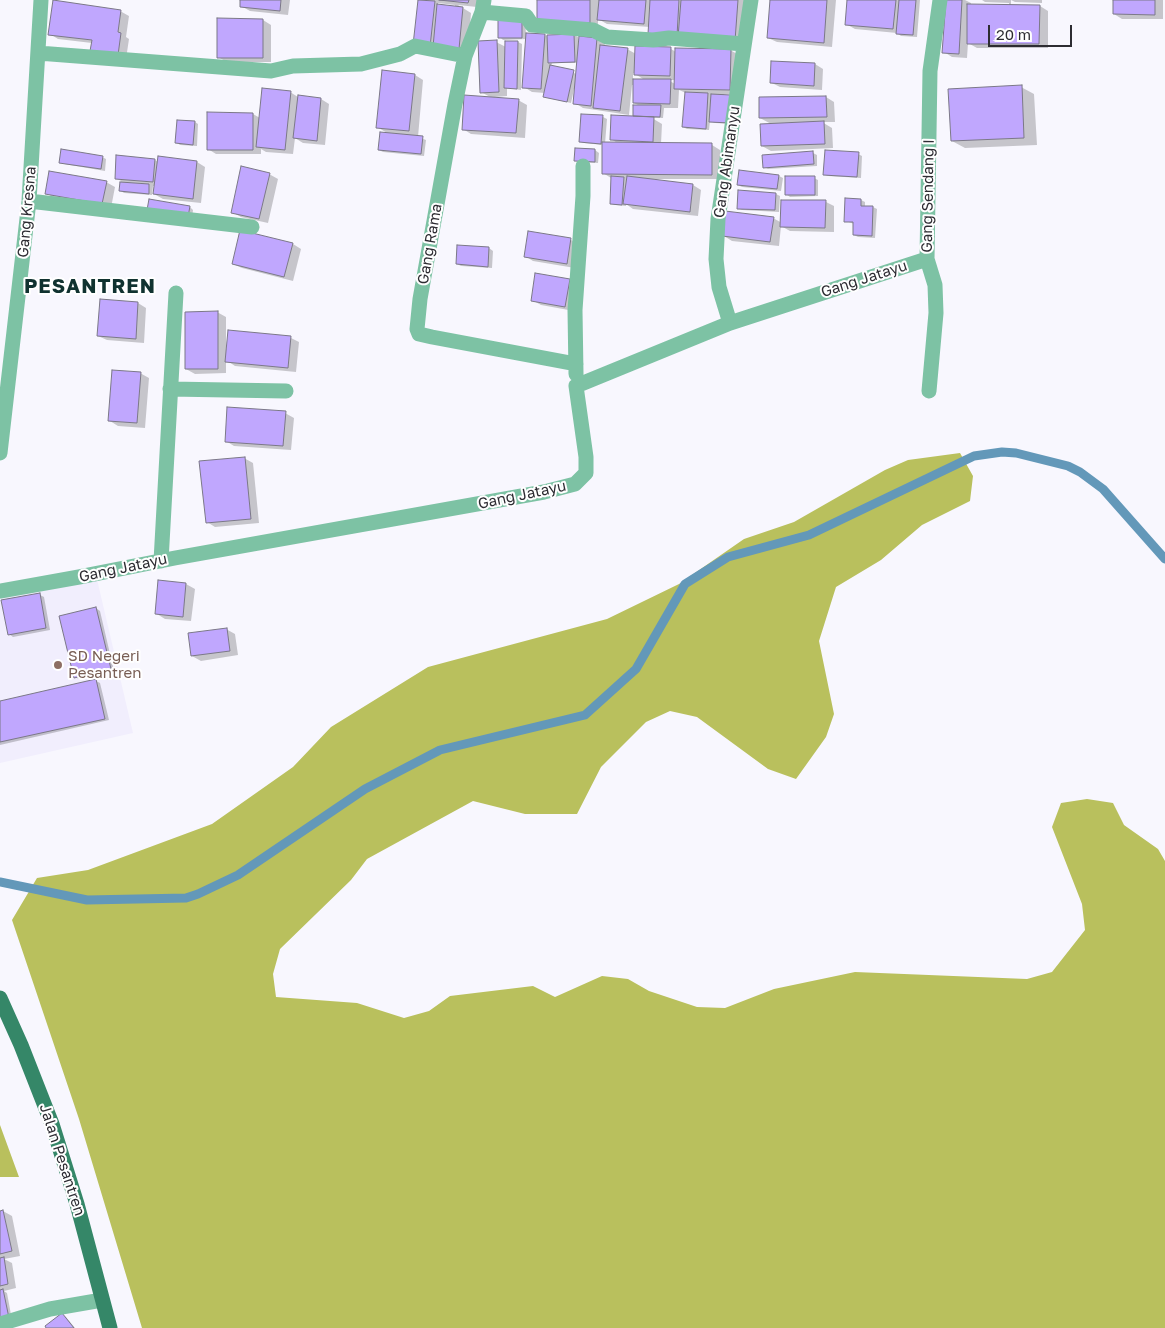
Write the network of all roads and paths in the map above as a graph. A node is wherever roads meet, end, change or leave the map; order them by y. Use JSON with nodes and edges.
{"nodes":[{"id":1,"x":41,"y":0,"type":"edge"},
{"id":2,"x":751,"y":0,"type":"edge"},
{"id":3,"x":940,"y":0,"type":"edge"},
{"id":4,"x":483,"y":6,"type":"edge"},
{"id":5,"x":744,"y":44,"type":"junction"},
{"id":6,"x":38,"y":54,"type":"junction"},
{"id":7,"x":464,"y":56,"type":"junction"},
{"id":8,"x":582,"y":166,"type":"dead end"},
{"id":9,"x":29,"y":202,"type":"junction"},
{"id":10,"x":252,"y":227,"type":"dead end"},
{"id":11,"x":927,"y":259,"type":"junction"},
{"id":12,"x":176,"y":293,"type":"dead end"},
{"id":13,"x":730,"y":323,"type":"junction"},
{"id":14,"x":576,"y":364,"type":"junction"},
{"id":15,"x":576,"y":386,"type":"junction"},
{"id":16,"x":170,"y":389,"type":"junction"},
{"id":17,"x":286,"y":391,"type":"dead end"},
{"id":18,"x":929,"y":391,"type":"dead end"},
{"id":19,"x":0,"y":453,"type":"edge"},
{"id":20,"x":160,"y":561,"type":"junction"},
{"id":21,"x":0,"y":591,"type":"edge"},
{"id":22,"x":0,"y":998,"type":"edge"},
{"id":23,"x":102,"y":1300,"type":"junction"},
{"id":24,"x":0,"y":1324,"type":"edge"},
{"id":25,"x":110,"y":1328,"type":"edge"}],
"edges":[{"from":1,"to":6,"type":"street","name":"Gang Kresna"},
{"from":2,"to":5,"type":"street","name":"Gang Abimanyu"},
{"from":3,"to":11,"type":"street","name":"Gang Sendang I"},
{"from":4,"to":5,"type":"street"},
{"from":4,"to":7,"type":"street","name":"Gang Rama"},
{"from":5,"to":13,"type":"street","name":"Gang Abimanyu"},
{"from":6,"to":7,"type":"street"},
{"from":6,"to":9,"type":"street","name":"Gang Kresna"},
{"from":7,"to":14,"type":"street","name":"Gang Rama"},
{"from":8,"to":14,"type":"street"},
{"from":9,"to":10,"type":"street"},
{"from":9,"to":19,"type":"street","name":"Gang Kresna"},
{"from":11,"to":13,"type":"street","name":"Gang Jatayu"},
{"from":11,"to":18,"type":"street","name":"Gang Sendang I"},
{"from":12,"to":16,"type":"street"},
{"from":13,"to":15,"type":"street","name":"Gang Jatayu"},
{"from":14,"to":15,"type":"street"},
{"from":15,"to":20,"type":"street","name":"Gang Jatayu"},
{"from":16,"to":17,"type":"street"},
{"from":16,"to":20,"type":"street"},
{"from":20,"to":21,"type":"street","name":"Gang Jatayu"},
{"from":22,"to":23,"type":"main road","name":"Jalan Pesantren"},
{"from":23,"to":24,"type":"street"},
{"from":23,"to":25,"type":"main road","name":"Jalan Pesantren"}]}
